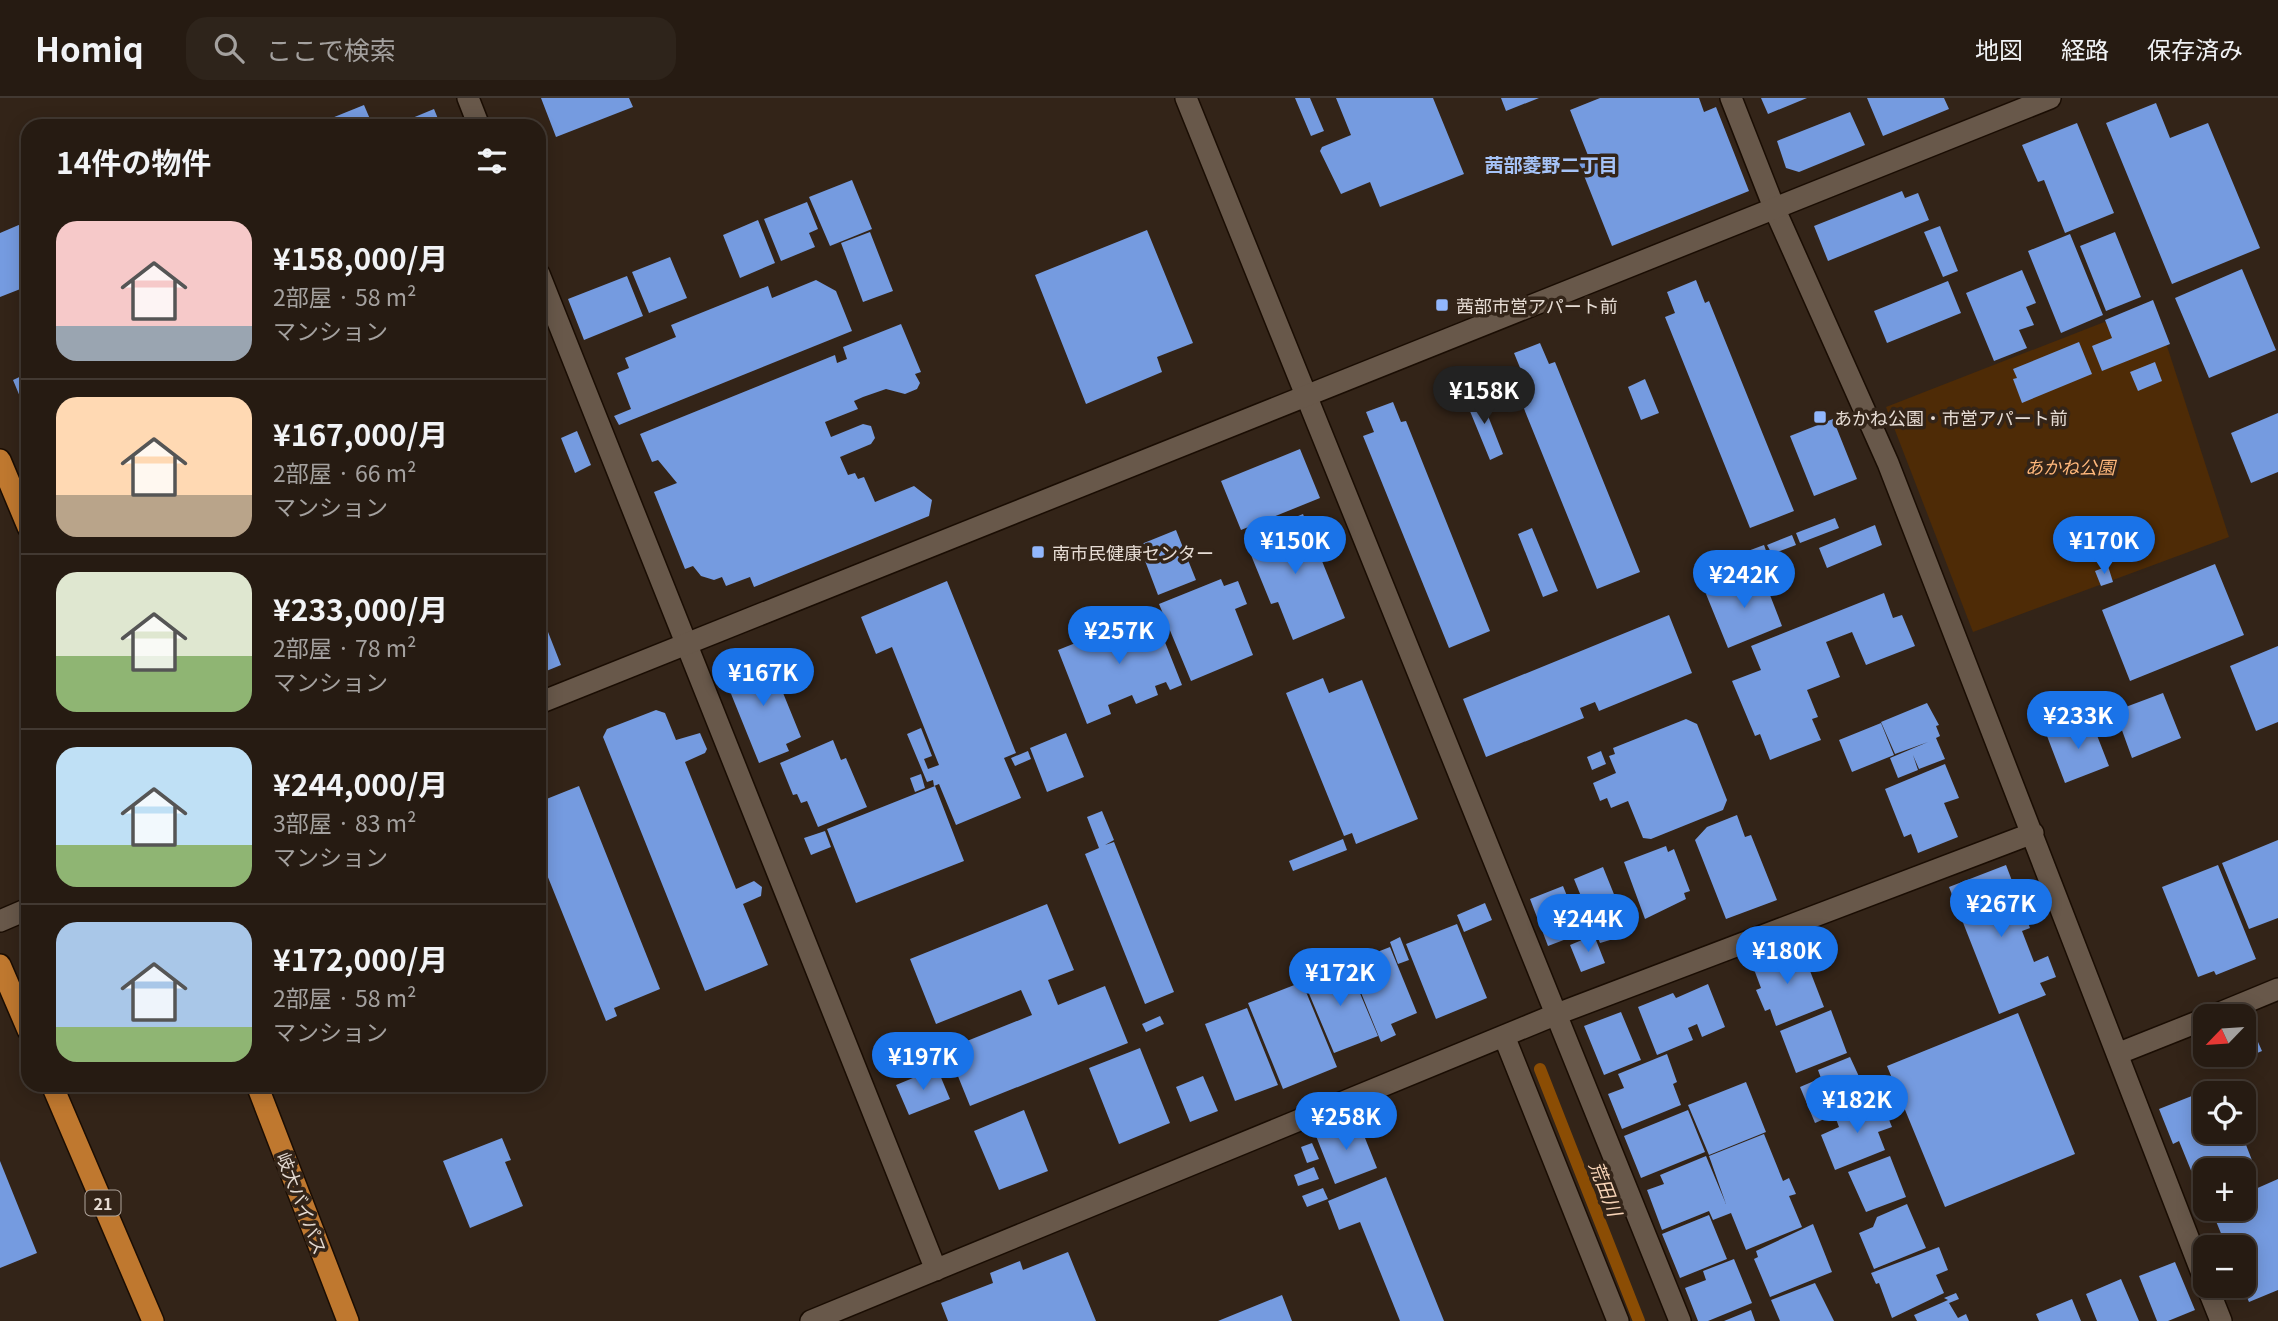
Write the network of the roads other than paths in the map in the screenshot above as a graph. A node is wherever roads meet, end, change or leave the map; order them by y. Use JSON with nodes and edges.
{"nodes":[{"id":1,"x":468,"y":98,"type":"edge"},
{"id":2,"x":1186,"y":98,"type":"edge"},
{"id":3,"x":1731,"y":98,"type":"edge"},
{"id":4,"x":2050,"y":98,"type":"edge"},
{"id":5,"x":476,"y":119,"type":"edge"},
{"id":6,"x":1775,"y":210,"type":"junction"},
{"id":7,"x":546,"y":291,"type":"edge"},
{"id":8,"x":1308,"y":397,"type":"junction"},
{"id":9,"x":0,"y":460,"type":"edge"},
{"id":10,"x":21,"y":510,"type":"edge"},
{"id":11,"x":688,"y":643,"type":"junction"},
{"id":12,"x":546,"y":701,"type":"edge"},
{"id":13,"x":2033,"y":833,"type":"junction"},
{"id":14,"x":21,"y":912,"type":"edge"},
{"id":15,"x":0,"y":921,"type":"edge"},
{"id":16,"x":0,"y":964,"type":"edge"},
{"id":17,"x":2278,"y":989,"type":"edge"},
{"id":18,"x":2242,"y":1004,"type":"edge"},
{"id":19,"x":21,"y":1014,"type":"edge"},
{"id":20,"x":1557,"y":1014,"type":"junction"},
{"id":21,"x":2193,"y":1024,"type":"edge"},
{"id":22,"x":1504,"y":1036,"type":"junction"},
{"id":23,"x":2117,"y":1054,"type":"junction"},
{"id":24,"x":55,"y":1092,"type":"edge"},
{"id":25,"x":260,"y":1092,"type":"edge"},
{"id":26,"x":2193,"y":1250,"type":"edge"},
{"id":27,"x":936,"y":1270,"type":"junction"},
{"id":28,"x":2212,"y":1298,"type":"edge"},
{"id":29,"x":153,"y":1321,"type":"edge"},
{"id":30,"x":348,"y":1321,"type":"edge"},
{"id":31,"x":811,"y":1321,"type":"edge"},
{"id":32,"x":1618,"y":1321,"type":"edge"},
{"id":33,"x":1680,"y":1321,"type":"edge"},
{"id":34,"x":2221,"y":1321,"type":"edge"}],
"edges":[{"from":1,"to":5,"type":"street"},
{"from":2,"to":8,"type":"street"},
{"from":3,"to":6,"type":"street"},
{"from":4,"to":6,"type":"street"},
{"from":6,"to":8,"type":"street"},
{"from":6,"to":13,"type":"street"},
{"from":7,"to":11,"type":"street"},
{"from":8,"to":11,"type":"street"},
{"from":8,"to":20,"type":"street"},
{"from":9,"to":10,"type":"highway"},
{"from":11,"to":12,"type":"street"},
{"from":11,"to":27,"type":"street"},
{"from":13,"to":20,"type":"street"},
{"from":13,"to":23,"type":"street"},
{"from":14,"to":15,"type":"street"},
{"from":16,"to":19,"type":"highway"},
{"from":17,"to":18,"type":"street"},
{"from":20,"to":22,"type":"street"},
{"from":20,"to":33,"type":"street"},
{"from":21,"to":23,"type":"street"},
{"from":22,"to":27,"type":"street"},
{"from":22,"to":32,"type":"street"},
{"from":23,"to":26,"type":"street"},
{"from":24,"to":29,"type":"highway","number":"21"},
{"from":25,"to":30,"type":"highway","name":"岐大バイパス"},
{"from":27,"to":31,"type":"street"},
{"from":28,"to":34,"type":"street"}]}
